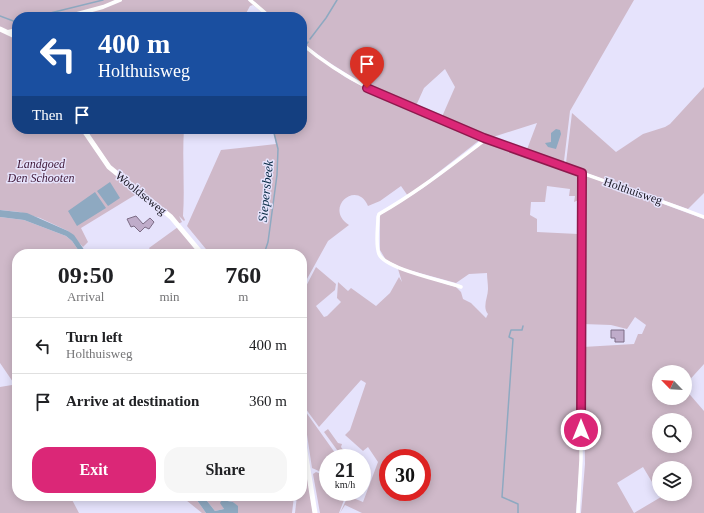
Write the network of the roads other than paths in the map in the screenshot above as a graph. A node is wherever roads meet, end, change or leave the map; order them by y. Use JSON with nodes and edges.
{"nodes":[{"id":1,"x":120,"y":0,"type":"edge"},
{"id":2,"x":250,"y":0,"type":"edge"},
{"id":3,"x":84,"y":12,"type":"edge"},
{"id":4,"x":264,"y":12,"type":"edge"},
{"id":5,"x":0,"y":29,"type":"edge"},
{"id":6,"x":12,"y":31,"type":"edge"},
{"id":7,"x":8,"y":32,"type":"junction"},
{"id":8,"x":12,"y":34,"type":"edge"},
{"id":9,"x":307,"y":48,"type":"edge"},
{"id":10,"x":86,"y":134,"type":"edge"},
{"id":11,"x":484,"y":138,"type":"junction"},
{"id":12,"x":582,"y":173,"type":"junction"},
{"id":13,"x":704,"y":217,"type":"edge"},
{"id":14,"x":198,"y":249,"type":"edge"},
{"id":15,"x":462,"y":287,"type":"dead end"},
{"id":16,"x":307,"y":463,"type":"edge"},
{"id":17,"x":315,"y":513,"type":"edge"},
{"id":18,"x":578,"y":513,"type":"edge"}],
"edges":[{"from":1,"to":3,"type":"street"},
{"from":2,"to":4,"type":"street"},
{"from":5,"to":7,"type":"main road"},
{"from":6,"to":7,"type":"street"},
{"from":7,"to":8,"type":"main road"},
{"from":9,"to":11,"type":"street","name":"Holthuisweg"},
{"from":10,"to":14,"type":"main road","name":"Wooldseweg"},
{"from":11,"to":12,"type":"street","name":"Holthuisweg"},
{"from":11,"to":15,"type":"street"},
{"from":12,"to":13,"type":"street","name":"Holthuisweg"},
{"from":12,"to":18,"type":"street"},
{"from":16,"to":17,"type":"main road"}]}
